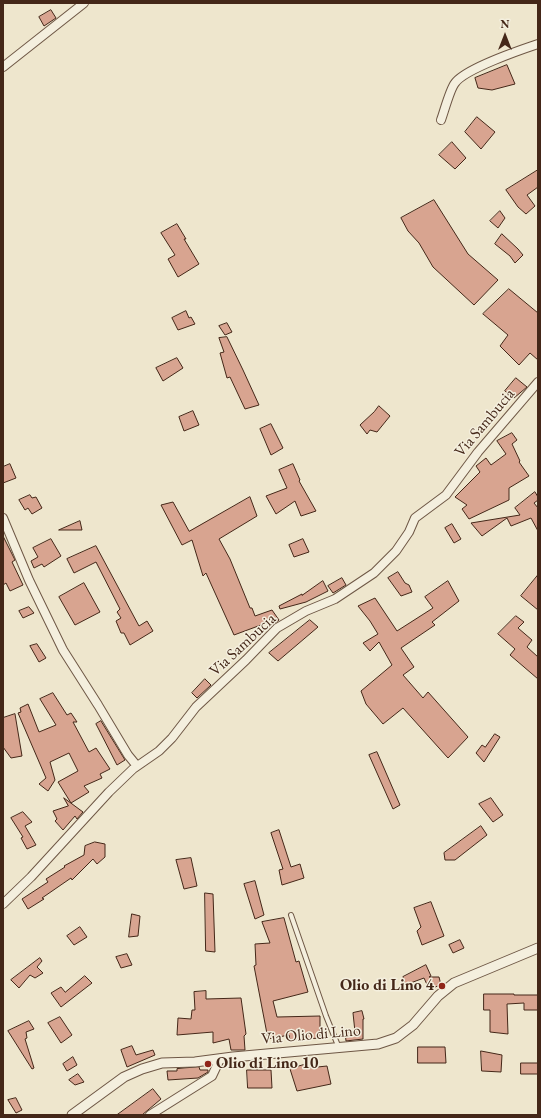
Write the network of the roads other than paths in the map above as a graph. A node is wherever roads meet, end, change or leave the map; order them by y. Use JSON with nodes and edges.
{"nodes":[{"id":1,"x":84,"y":3,"type":"edge"},
{"id":2,"x":538,"y":44,"type":"edge"},
{"id":3,"x":3,"y":66,"type":"edge"},
{"id":4,"x":441,"y":120,"type":"dead end"},
{"id":5,"x":538,"y":382,"type":"edge"},
{"id":6,"x":3,"y":518,"type":"edge"},
{"id":7,"x":137,"y":766,"type":"junction"},
{"id":8,"x":3,"y":904,"type":"edge"},
{"id":9,"x":291,"y":915,"type":"dead end"},
{"id":10,"x":538,"y":948,"type":"edge"},
{"id":11,"x":339,"y":1048,"type":"junction"},
{"id":12,"x":220,"y":1058,"type":"junction"},
{"id":13,"x":72,"y":1115,"type":"edge"},
{"id":14,"x":150,"y":1115,"type":"edge"}],
"edges":[{"from":1,"to":3,"type":"street"},
{"from":2,"to":4,"type":"street"},
{"from":5,"to":7,"type":"street","name":"Via Sambucia"},
{"from":6,"to":7,"type":"street"},
{"from":7,"to":8,"type":"street","name":"Via Sambucia"},
{"from":9,"to":11,"type":"lane"},
{"from":10,"to":11,"type":"street","name":"Via Olio di Lino"},
{"from":11,"to":12,"type":"street","name":"Via Olio di Lino"},
{"from":12,"to":13,"type":"street","name":"Via Olio di Lino"},
{"from":12,"to":14,"type":"street"}]}
